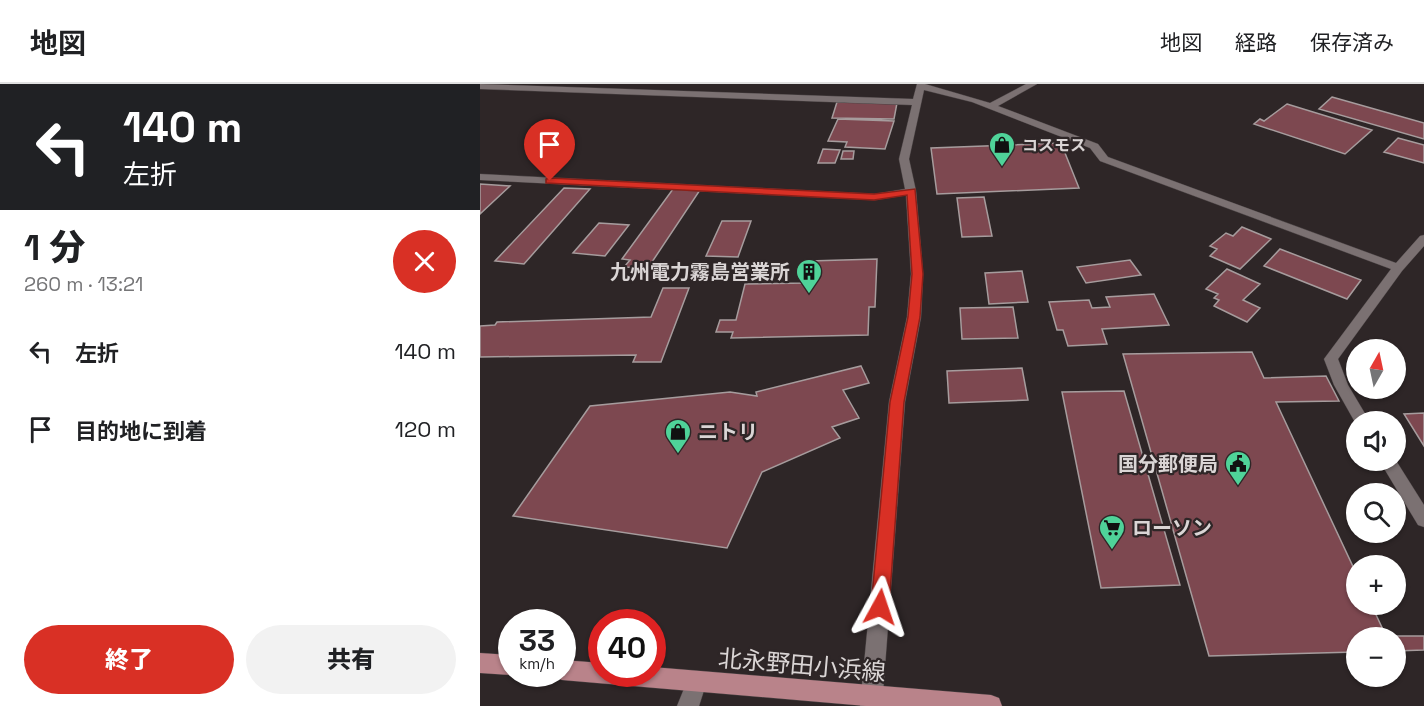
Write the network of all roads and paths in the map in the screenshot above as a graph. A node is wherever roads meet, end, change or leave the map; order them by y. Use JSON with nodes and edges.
{"nodes":[{"id":1,"x":1033,"y":84,"type":"edge"},
{"id":2,"x":920,"y":85,"type":"edge"},
{"id":3,"x":480,"y":86,"type":"edge"},
{"id":4,"x":915,"y":102,"type":"junction"},
{"id":5,"x":990,"y":106,"type":"junction"},
{"id":6,"x":480,"y":177,"type":"edge"},
{"id":7,"x":911,"y":191,"type":"junction"},
{"id":8,"x":1424,"y":239,"type":"edge"},
{"id":9,"x":1398,"y":268,"type":"junction"},
{"id":10,"x":1356,"y":411,"type":"edge"},
{"id":11,"x":1394,"y":471,"type":"edge"},
{"id":12,"x":1424,"y":520,"type":"edge"},
{"id":13,"x":480,"y":663,"type":"edge"},
{"id":14,"x":498,"y":664,"type":"edge"},
{"id":15,"x":666,"y":679,"type":"edge"},
{"id":16,"x":697,"y":681,"type":"junction"},
{"id":17,"x":872,"y":701,"type":"edge"},
{"id":18,"x":688,"y":706,"type":"edge"},
{"id":19,"x":991,"y":706,"type":"edge"}],
"edges":[{"from":1,"to":5,"type":"street"},
{"from":2,"to":4,"type":"street"},
{"from":2,"to":5,"type":"street"},
{"from":3,"to":4,"type":"street"},
{"from":4,"to":7,"type":"street"},
{"from":5,"to":9,"type":"street"},
{"from":6,"to":7,"type":"street"},
{"from":7,"to":17,"type":"street"},
{"from":8,"to":9,"type":"street"},
{"from":9,"to":10,"type":"street"},
{"from":11,"to":12,"type":"street"},
{"from":13,"to":14,"type":"main road"},
{"from":15,"to":16,"type":"main road","name":"北永野田小浜線"},
{"from":16,"to":17,"type":"main road","name":"北永野田小浜線"},
{"from":16,"to":18,"type":"street"},
{"from":17,"to":19,"type":"main road","name":"北永野田小浜線"}]}
